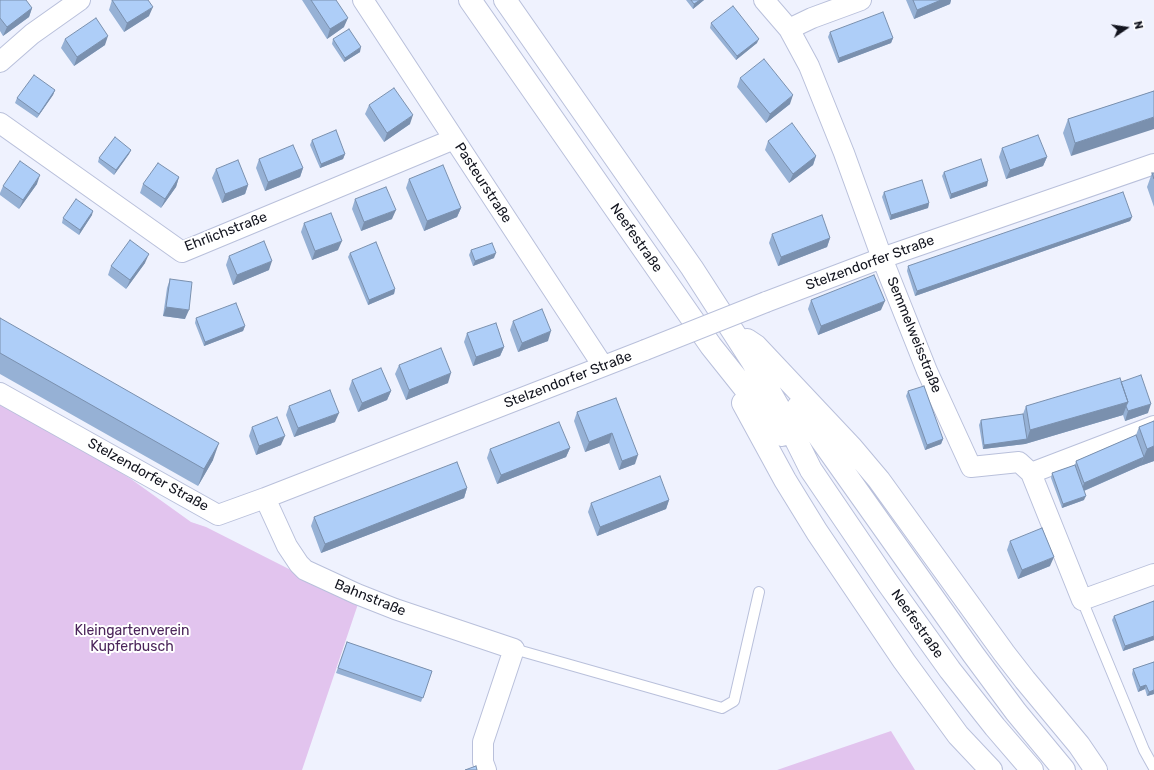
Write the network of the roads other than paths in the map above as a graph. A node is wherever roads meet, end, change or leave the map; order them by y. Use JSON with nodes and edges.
{"nodes":[{"id":1,"x":80,"y":0,"type":"edge"},
{"id":2,"x":363,"y":0,"type":"edge"},
{"id":3,"x":470,"y":0,"type":"edge"},
{"id":4,"x":505,"y":0,"type":"edge"},
{"id":5,"x":764,"y":0,"type":"edge"},
{"id":6,"x":861,"y":0,"type":"edge"},
{"id":7,"x":789,"y":29,"type":"junction"},
{"id":8,"x":0,"y":62,"type":"edge"},
{"id":9,"x":0,"y":123,"type":"edge"},
{"id":10,"x":454,"y":139,"type":"junction"},
{"id":11,"x":1154,"y":164,"type":"edge"},
{"id":12,"x":882,"y":258,"type":"junction"},
{"id":13,"x":734,"y":332,"type":"junction"},
{"id":14,"x":711,"y":346,"type":"junction"},
{"id":15,"x":756,"y":346,"type":"junction"},
{"id":16,"x":603,"y":366,"type":"junction"},
{"id":17,"x":0,"y":393,"type":"edge"},
{"id":18,"x":1154,"y":426,"type":"edge"},
{"id":19,"x":811,"y":470,"type":"junction"},
{"id":20,"x":1031,"y":473,"type":"junction"},
{"id":21,"x":265,"y":498,"type":"junction"},
{"id":22,"x":1154,"y":574,"type":"edge"},
{"id":23,"x":759,"y":592,"type":"dead end"},
{"id":24,"x":1082,"y":600,"type":"junction"},
{"id":25,"x":514,"y":649,"type":"junction"},
{"id":26,"x":1154,"y":768,"type":"edge"},
{"id":27,"x":486,"y":770,"type":"edge"},
{"id":28,"x":991,"y":770,"type":"edge"},
{"id":29,"x":1032,"y":770,"type":"edge"},
{"id":30,"x":1064,"y":770,"type":"edge"},
{"id":31,"x":1096,"y":770,"type":"edge"}],
"edges":[{"from":1,"to":8,"type":"street"},
{"from":2,"to":10,"type":"street","name":"Pasteurstraße"},
{"from":3,"to":14,"type":"highway","name":"Neefestraße"},
{"from":4,"to":13,"type":"highway","name":"Neefestraße"},
{"from":5,"to":7,"type":"street","name":"Semmelweisstraße"},
{"from":6,"to":7,"type":"street"},
{"from":7,"to":12,"type":"street","name":"Semmelweisstraße"},
{"from":9,"to":10,"type":"street","name":"Ehrlichstraße"},
{"from":10,"to":16,"type":"street","name":"Pasteurstraße"},
{"from":11,"to":12,"type":"street","name":"Stelzendorfer Straße"},
{"from":12,"to":16,"type":"street","name":"Stelzendorfer Straße","bridge":true},
{"from":12,"to":20,"type":"street","name":"Semmelweisstraße"},
{"from":13,"to":15,"type":"highway"},
{"from":13,"to":19,"type":"highway","name":"Neefestraße"},
{"from":14,"to":19,"type":"highway","name":"Neefestraße"},
{"from":14,"to":28,"type":"highway"},
{"from":15,"to":30,"type":"highway"},
{"from":15,"to":31,"type":"highway"},
{"from":16,"to":21,"type":"street","name":"Stelzendorfer Straße"},
{"from":17,"to":21,"type":"street","name":"Stelzendorfer Straße"},
{"from":18,"to":20,"type":"street"},
{"from":19,"to":29,"type":"highway","name":"Neefestraße"},
{"from":20,"to":24,"type":"street"},
{"from":21,"to":25,"type":"street","name":"Bahnstraße"},
{"from":22,"to":24,"type":"street"},
{"from":23,"to":25,"type":"lane"},
{"from":24,"to":26,"type":"lane"},
{"from":25,"to":27,"type":"street"}]}
